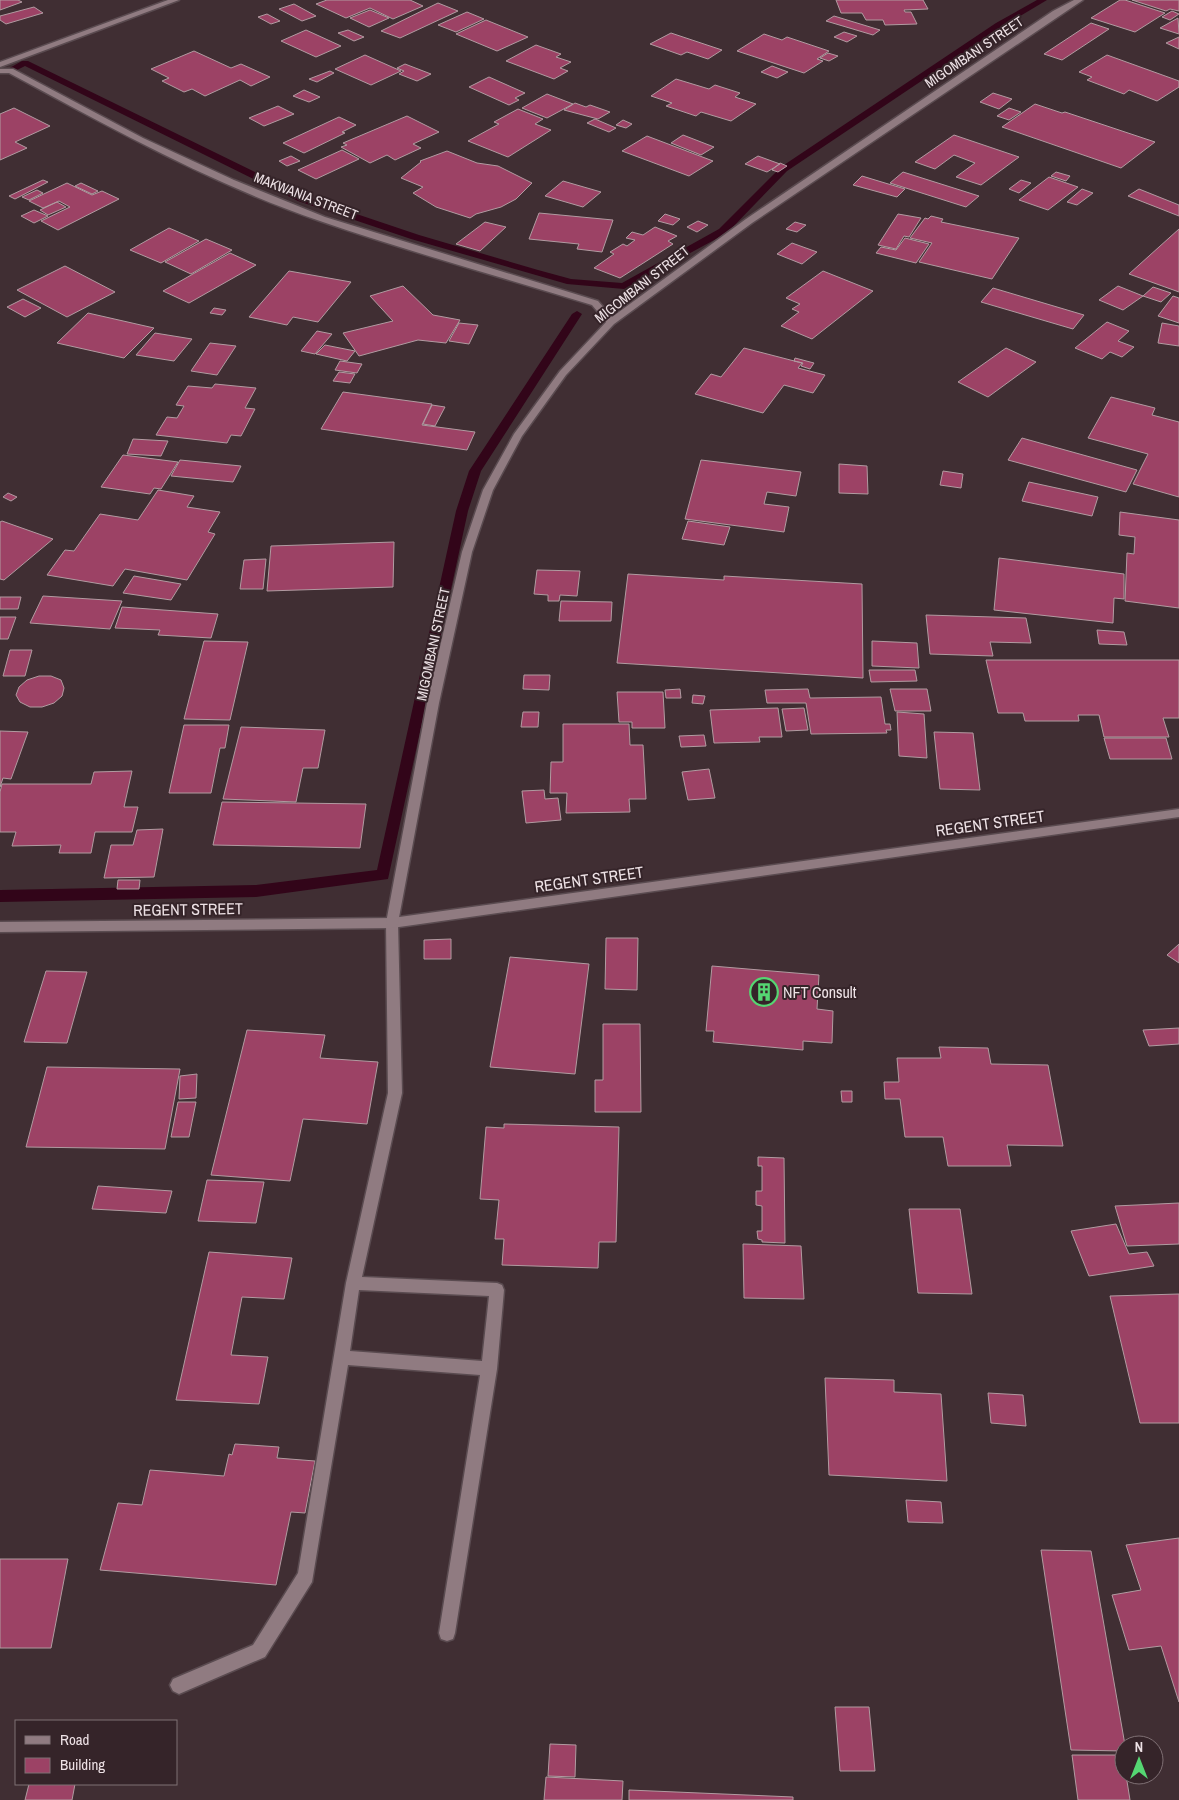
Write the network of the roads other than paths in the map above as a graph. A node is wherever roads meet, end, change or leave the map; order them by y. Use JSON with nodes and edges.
{"nodes":[{"id":1,"x":175,"y":0,"type":"edge"},
{"id":2,"x":1079,"y":0,"type":"edge"},
{"id":3,"x":0,"y":65,"type":"edge"},
{"id":4,"x":0,"y":71,"type":"edge"},
{"id":5,"x":611,"y":322,"type":"junction"},
{"id":6,"x":1179,"y":813,"type":"edge"},
{"id":7,"x":392,"y":923,"type":"junction"},
{"id":8,"x":0,"y":927,"type":"edge"},
{"id":9,"x":353,"y":1282,"type":"junction"},
{"id":10,"x":341,"y":1357,"type":"junction"},
{"id":11,"x":489,"y":1369,"type":"junction"},
{"id":12,"x":447,"y":1633,"type":"dead end"},
{"id":13,"x":179,"y":1685,"type":"dead end"}],
"edges":[{"from":1,"to":3,"type":"main road"},
{"from":2,"to":5,"type":"main road","name":"MIGOMBANI STREET"},
{"from":4,"to":5,"type":"main road","name":"MAKWANIA STREET"},
{"from":5,"to":7,"type":"main road","name":"MIGOMBANI STREET"},
{"from":6,"to":7,"type":"main road","name":"REGENT STREET"},
{"from":7,"to":8,"type":"main road","name":"REGENT STREET"},
{"from":7,"to":9,"type":"main road","name":"MIGOMBANI STREET"},
{"from":9,"to":10,"type":"main road","name":"MIGOMBANI STREET"},
{"from":9,"to":11,"type":"main road"},
{"from":10,"to":11,"type":"main road"},
{"from":10,"to":13,"type":"main road","name":"MIGOMBANI STREET"},
{"from":11,"to":12,"type":"main road"}]}
